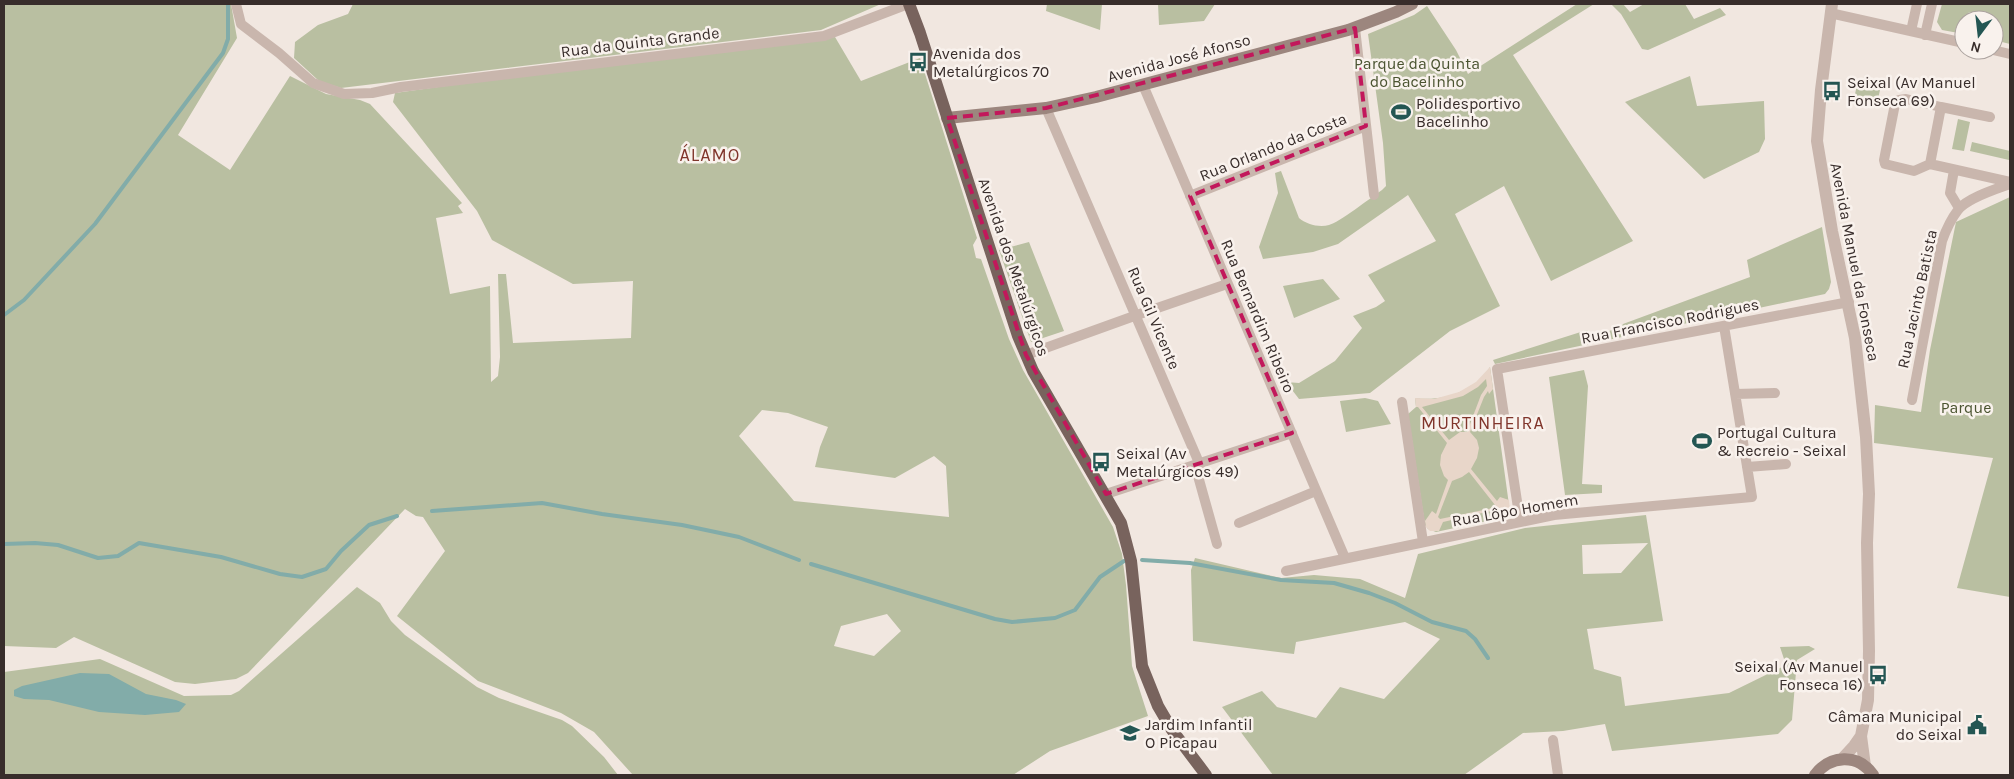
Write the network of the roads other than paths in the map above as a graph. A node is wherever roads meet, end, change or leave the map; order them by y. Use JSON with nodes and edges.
{"nodes":[{"id":1,"x":236,"y":4,"type":"edge"},
{"id":2,"x":909,"y":4,"type":"edge"},
{"id":3,"x":1412,"y":4,"type":"edge"},
{"id":4,"x":1917,"y":4,"type":"edge"},
{"id":5,"x":1932,"y":4,"type":"edge"},
{"id":6,"x":1831,"y":8,"type":"edge"},
{"id":7,"x":1355,"y":28,"type":"junction"},
{"id":8,"x":1910,"y":31,"type":"junction"},
{"id":9,"x":1925,"y":35,"type":"junction"},
{"id":10,"x":1954,"y":41,"type":"edge"},
{"id":11,"x":1143,"y":85,"type":"junction"},
{"id":12,"x":1941,"y":107,"type":"junction"},
{"id":13,"x":1046,"y":108,"type":"junction"},
{"id":14,"x":1990,"y":117,"type":"dead end"},
{"id":15,"x":947,"y":118,"type":"junction"},
{"id":16,"x":1366,"y":126,"type":"junction"},
{"id":17,"x":1930,"y":164,"type":"junction"},
{"id":18,"x":1954,"y":170,"type":"junction"},
{"id":19,"x":2010,"y":183,"type":"edge"},
{"id":20,"x":1374,"y":195,"type":"dead end"},
{"id":21,"x":1190,"y":196,"type":"junction"},
{"id":22,"x":1959,"y":208,"type":"junction"},
{"id":23,"x":1227,"y":284,"type":"junction"},
{"id":24,"x":1849,"y":302,"type":"junction"},
{"id":25,"x":1137,"y":315,"type":"junction"},
{"id":26,"x":1724,"y":326,"type":"junction"},
{"id":27,"x":1026,"y":355,"type":"junction"},
{"id":28,"x":1775,"y":393,"type":"dead end"},
{"id":29,"x":1735,"y":394,"type":"junction"},
{"id":30,"x":1912,"y":400,"type":"dead end"},
{"id":31,"x":1402,"y":402,"type":"dead end"},
{"id":32,"x":1292,"y":433,"type":"junction"},
{"id":33,"x":1200,"y":464,"type":"junction"},
{"id":34,"x":1786,"y":464,"type":"dead end"},
{"id":35,"x":1747,"y":467,"type":"junction"},
{"id":36,"x":1316,"y":491,"type":"junction"},
{"id":37,"x":1106,"y":494,"type":"junction"},
{"id":38,"x":1520,"y":521,"type":"junction"},
{"id":39,"x":1239,"y":523,"type":"dead end"},
{"id":40,"x":1423,"y":542,"type":"junction"},
{"id":41,"x":1217,"y":544,"type":"dead end"},
{"id":42,"x":1345,"y":558,"type":"junction"},
{"id":43,"x":1286,"y":572,"type":"dead end"},
{"id":44,"x":1861,"y":736,"type":"junction"},
{"id":45,"x":1553,"y":740,"type":"dead end"},
{"id":46,"x":1842,"y":758,"type":"junction"},
{"id":47,"x":1869,"y":770,"type":"edge"},
{"id":48,"x":1206,"y":775,"type":"edge"},
{"id":49,"x":1558,"y":775,"type":"edge"},
{"id":50,"x":1815,"y":775,"type":"edge"}],
"edges":[{"from":1,"to":2,"type":"street","name":"Rua da Quinta Grande"},
{"from":2,"to":15,"type":"main road","name":"Avenida dos Metalúrgicos"},
{"from":3,"to":7,"type":"main road","name":"Avenida José Afonso"},
{"from":4,"to":8,"type":"street"},
{"from":5,"to":9,"type":"street"},
{"from":6,"to":8,"type":"street"},
{"from":6,"to":24,"type":"street","name":"Avenida Manuel da Fonseca"},
{"from":7,"to":11,"type":"main road","name":"Avenida José Afonso"},
{"from":7,"to":16,"type":"street"},
{"from":8,"to":9,"type":"street"},
{"from":9,"to":10,"type":"street"},
{"from":11,"to":13,"type":"main road","name":"Avenida José Afonso"},
{"from":11,"to":21,"type":"street","name":"Rua Bernardim Ribeiro"},
{"from":12,"to":14,"type":"street"},
{"from":12,"to":17,"type":"street"},
{"from":12,"to":17,"type":"street"},
{"from":13,"to":15,"type":"main road","name":"Avenida José Afonso"},
{"from":13,"to":25,"type":"street","name":"Rua Gil Vicente"},
{"from":15,"to":27,"type":"main road","name":"Avenida dos Metalúrgicos"},
{"from":16,"to":20,"type":"street"},
{"from":16,"to":21,"type":"street","name":"Rua Orlando da Costa"},
{"from":17,"to":18,"type":"street"},
{"from":18,"to":19,"type":"street"},
{"from":18,"to":22,"type":"street"},
{"from":19,"to":22,"type":"street"},
{"from":21,"to":23,"type":"street","name":"Rua Bernardim Ribeiro"},
{"from":22,"to":30,"type":"street","name":"Rua Jacinto Batista"},
{"from":23,"to":25,"type":"street"},
{"from":23,"to":32,"type":"street","name":"Rua Bernardim Ribeiro"},
{"from":24,"to":26,"type":"street","name":"Rua Francisco Rodrigues"},
{"from":24,"to":44,"type":"street","name":"Avenida Manuel da Fonseca"},
{"from":25,"to":27,"type":"street"},
{"from":25,"to":33,"type":"street","name":"Rua Gil Vicente"},
{"from":26,"to":29,"type":"street"},
{"from":26,"to":38,"type":"street","name":"Rua Francisco Rodrigues"},
{"from":27,"to":37,"type":"main road","name":"Avenida dos Metalúrgicos"},
{"from":28,"to":29,"type":"street"},
{"from":29,"to":35,"type":"street"},
{"from":31,"to":40,"type":"street"},
{"from":32,"to":33,"type":"street"},
{"from":32,"to":36,"type":"street","name":"Rua Bernardim Ribeiro"},
{"from":33,"to":37,"type":"street"},
{"from":33,"to":41,"type":"street","name":"Rua Gil Vicente"},
{"from":34,"to":35,"type":"street"},
{"from":35,"to":38,"type":"street","name":"Rua Lôpo Homem"},
{"from":36,"to":39,"type":"street"},
{"from":36,"to":42,"type":"street","name":"Rua Bernardim Ribeiro"},
{"from":37,"to":48,"type":"main road","name":"Avenida dos Metalúrgicos"},
{"from":38,"to":40,"type":"street","name":"Rua Lôpo Homem"},
{"from":40,"to":42,"type":"street","name":"Rua Lôpo Homem"},
{"from":42,"to":43,"type":"street","name":"Rua Lôpo Homem"},
{"from":44,"to":46,"type":"street","name":"Avenida Manuel da Fonseca"},
{"from":44,"to":47,"type":"street","name":"Avenida Manuel da Fonseca"},
{"from":45,"to":49,"type":"street"},
{"from":46,"to":47,"type":"main road"},
{"from":46,"to":50,"type":"main road"}]}
